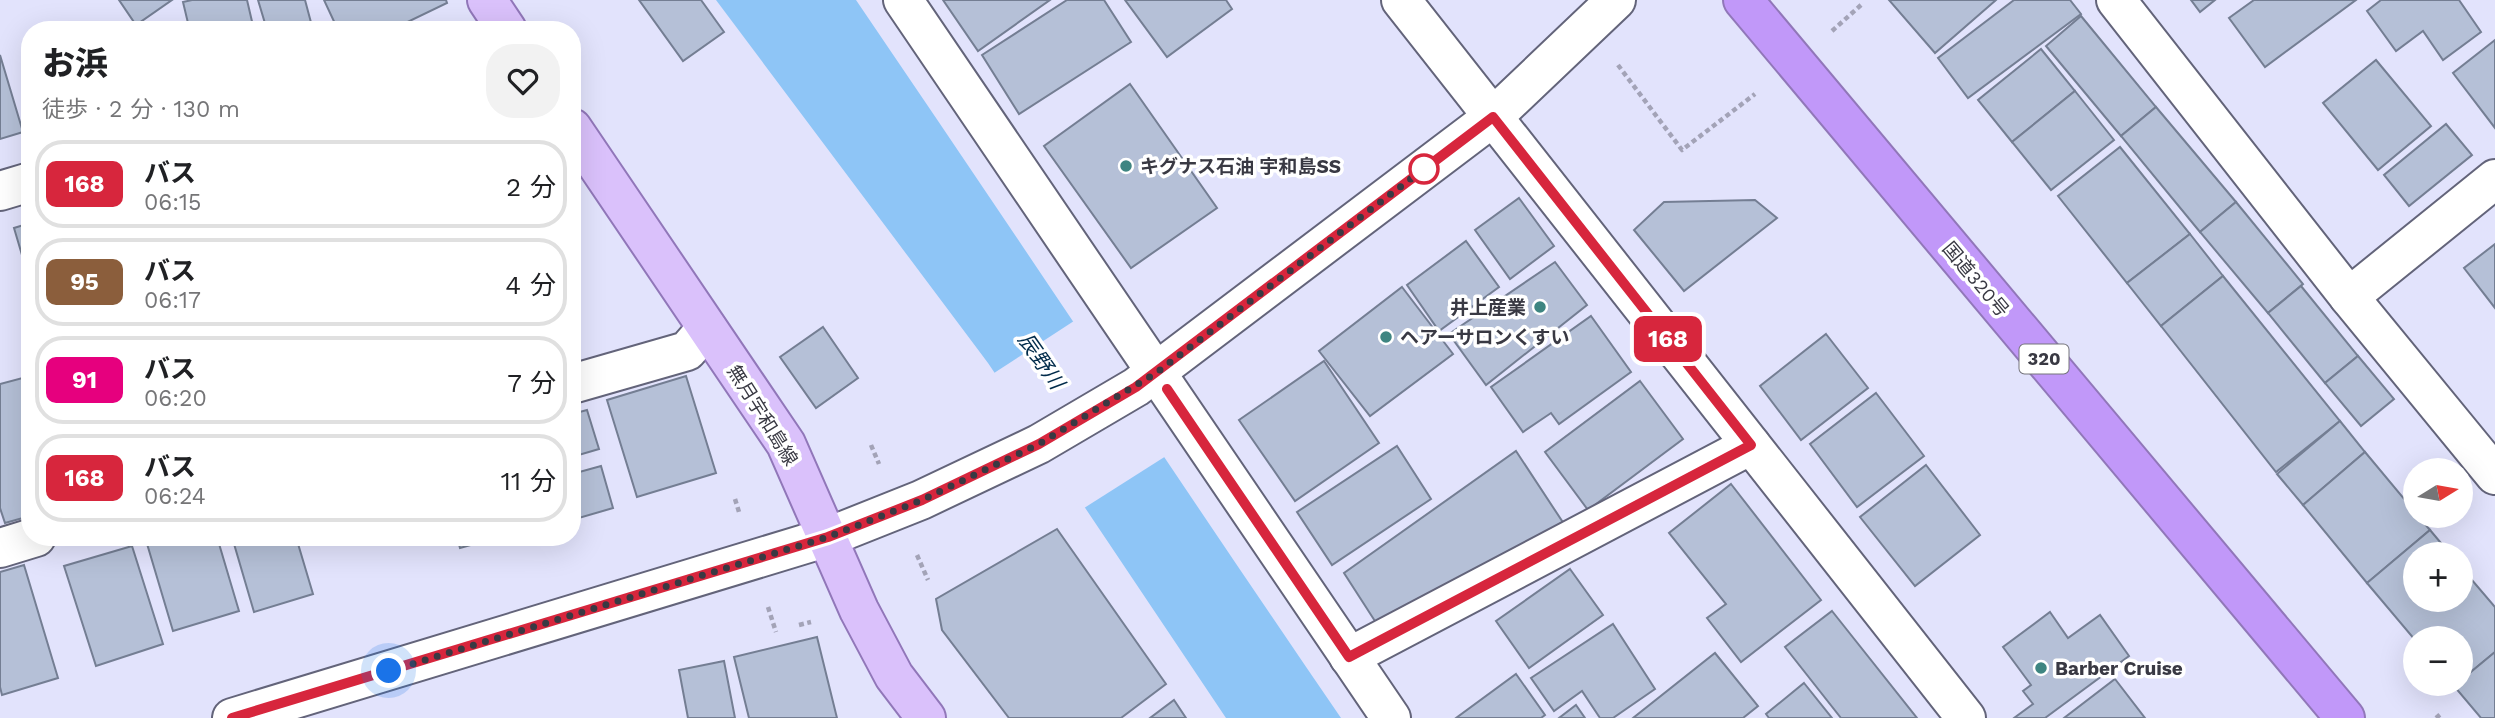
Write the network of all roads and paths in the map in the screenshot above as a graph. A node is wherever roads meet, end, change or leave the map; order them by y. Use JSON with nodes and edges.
{"nodes":[{"id":1,"x":487,"y":0,"type":"edge"},
{"id":2,"x":902,"y":0,"type":"edge"},
{"id":3,"x":1401,"y":0,"type":"edge"},
{"id":4,"x":1616,"y":0,"type":"edge"},
{"id":5,"x":1743,"y":0,"type":"edge"},
{"id":6,"x":2116,"y":0,"type":"edge"},
{"id":7,"x":1861,"y":5,"type":"dead end"},
{"id":8,"x":501,"y":21,"type":"edge"},
{"id":9,"x":1589,"y":27,"type":"junction"},
{"id":10,"x":1796,"y":63,"type":"junction"},
{"id":11,"x":1493,"y":117,"type":"junction"},
{"id":12,"x":581,"y":141,"type":"edge"},
{"id":13,"x":2495,"y":179,"type":"edge"},
{"id":14,"x":21,"y":185,"type":"edge"},
{"id":15,"x":0,"y":191,"type":"edge"},
{"id":16,"x":2349,"y":298,"type":"junction"},
{"id":17,"x":707,"y":328,"type":"junction"},
{"id":18,"x":1146,"y":380,"type":"junction"},
{"id":19,"x":581,"y":381,"type":"edge"},
{"id":20,"x":1751,"y":445,"type":"junction"},
{"id":21,"x":2495,"y":475,"type":"edge"},
{"id":22,"x":828,"y":537,"type":"junction"},
{"id":23,"x":21,"y":542,"type":"edge"},
{"id":24,"x":0,"y":548,"type":"edge"},
{"id":25,"x":1349,"y":657,"type":"junction"},
{"id":26,"x":2442,"y":713,"type":"dead end"},
{"id":27,"x":232,"y":718,"type":"edge"},
{"id":28,"x":926,"y":718,"type":"edge"},
{"id":29,"x":1391,"y":718,"type":"edge"},
{"id":30,"x":1966,"y":718,"type":"edge"},
{"id":31,"x":2344,"y":718,"type":"edge"},
{"id":32,"x":2436,"y":718,"type":"edge"}],
"edges":[{"from":1,"to":8,"type":"main road"},
{"from":2,"to":18,"type":"street"},
{"from":3,"to":11,"type":"street"},
{"from":4,"to":9,"type":"street"},
{"from":5,"to":10,"type":"highway","name":"国道320号","number":"320"},
{"from":6,"to":16,"type":"street"},
{"from":7,"to":10,"type":"path"},
{"from":9,"to":10,"type":"path"},
{"from":9,"to":11,"type":"street"},
{"from":10,"to":31,"type":"highway","name":"国道320号","number":"320"},
{"from":11,"to":18,"type":"street"},
{"from":11,"to":20,"type":"street"},
{"from":12,"to":17,"type":"main road","name":"無月宇和島線"},
{"from":13,"to":16,"type":"street"},
{"from":14,"to":15,"type":"street"},
{"from":16,"to":21,"type":"street"},
{"from":17,"to":19,"type":"street"},
{"from":17,"to":22,"type":"main road","name":"無月宇和島線"},
{"from":18,"to":22,"type":"street"},
{"from":18,"to":25,"type":"street"},
{"from":20,"to":25,"type":"street"},
{"from":20,"to":30,"type":"street"},
{"from":22,"to":27,"type":"street"},
{"from":22,"to":28,"type":"main road","name":"無月宇和島線"},
{"from":23,"to":24,"type":"street"},
{"from":25,"to":29,"type":"street"},
{"from":26,"to":32,"type":"path"}]}
